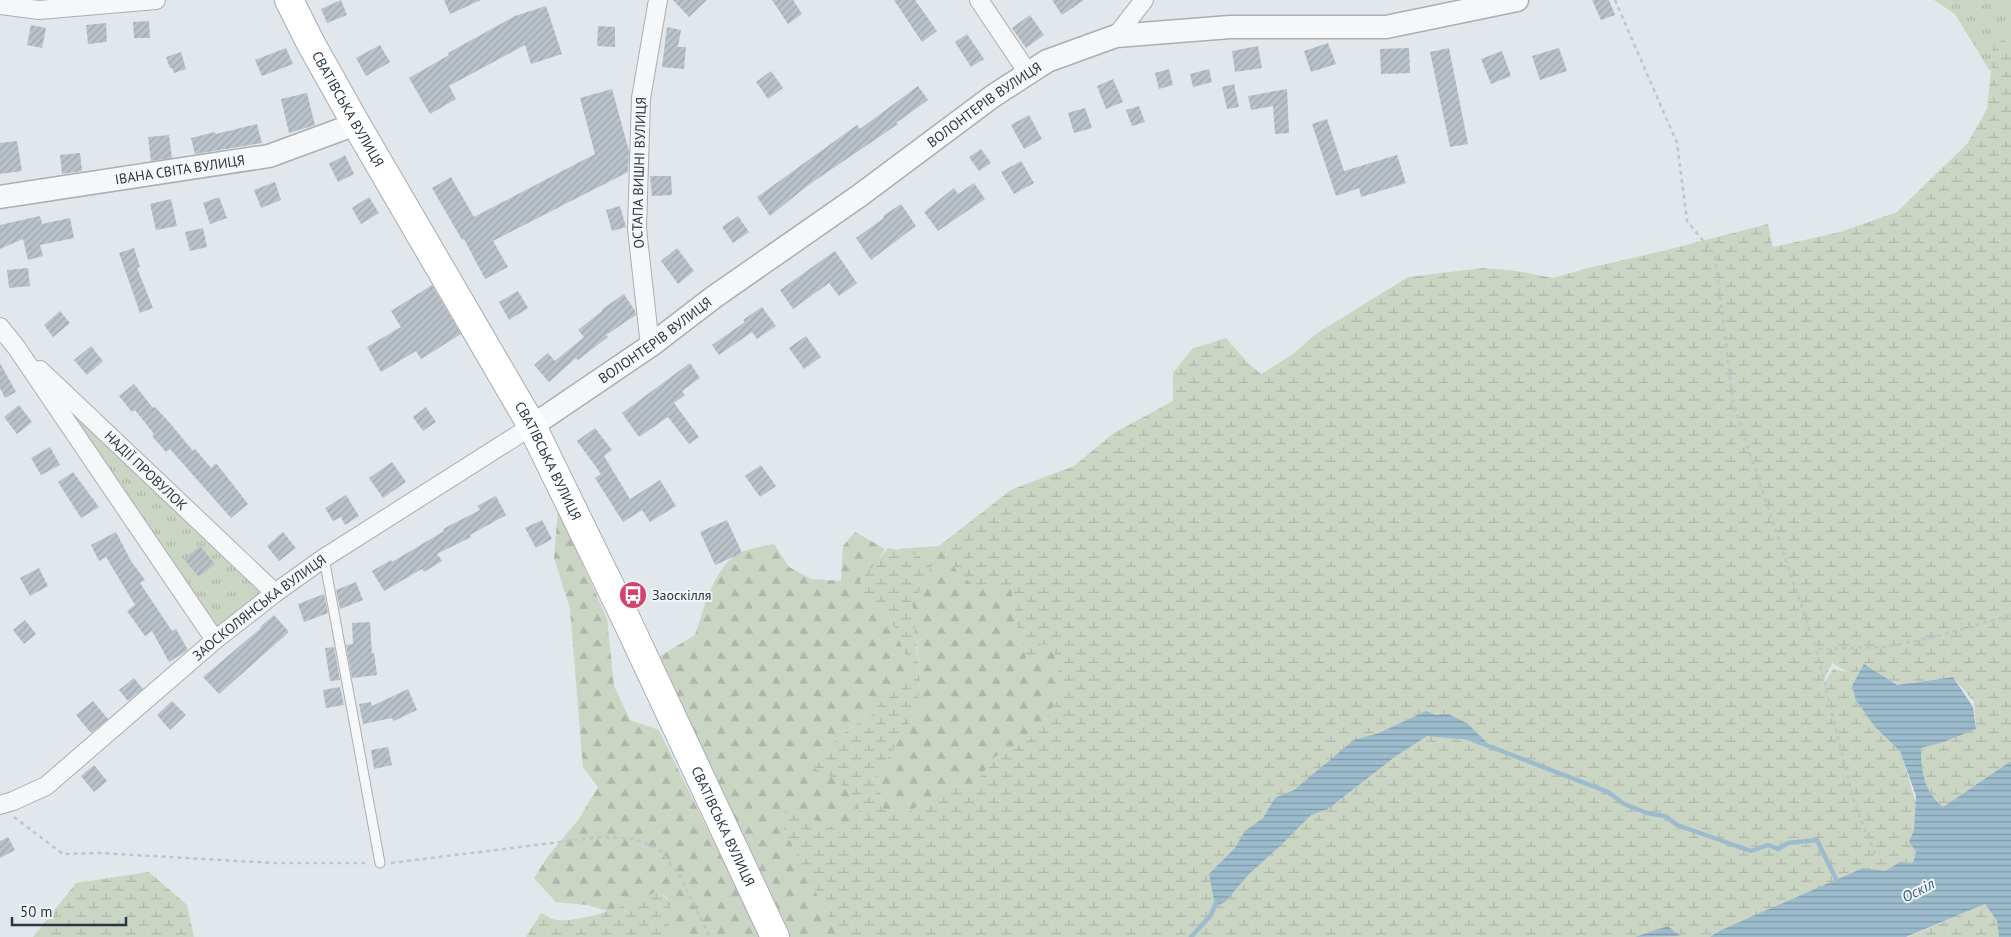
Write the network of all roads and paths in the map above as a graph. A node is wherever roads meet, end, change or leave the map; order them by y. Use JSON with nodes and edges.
{"nodes":[{"id":1,"x":156,"y":0,"type":"edge"},
{"id":2,"x":290,"y":0,"type":"edge"},
{"id":3,"x":658,"y":0,"type":"edge"},
{"id":4,"x":979,"y":0,"type":"edge"},
{"id":5,"x":1144,"y":0,"type":"edge"},
{"id":6,"x":1517,"y":0,"type":"edge"},
{"id":7,"x":1615,"y":0,"type":"edge"},
{"id":8,"x":0,"y":5,"type":"edge"},
{"id":9,"x":1116,"y":36,"type":"junction"},
{"id":10,"x":1028,"y":73,"type":"junction"},
{"id":11,"x":356,"y":124,"type":"junction"},
{"id":12,"x":0,"y":197,"type":"edge"},
{"id":13,"x":0,"y":327,"type":"edge"},
{"id":14,"x":650,"y":346,"type":"junction"},
{"id":15,"x":16,"y":347,"type":"junction"},
{"id":16,"x":532,"y":426,"type":"junction"},
{"id":17,"x":324,"y":558,"type":"junction"},
{"id":18,"x":275,"y":593,"type":"junction"},
{"id":19,"x":2011,"y":614,"type":"edge"},
{"id":20,"x":215,"y":640,"type":"junction"},
{"id":21,"x":1816,"y":649,"type":"junction"},
{"id":22,"x":0,"y":805,"type":"edge"},
{"id":23,"x":1875,"y":854,"type":"dead end"},
{"id":24,"x":380,"y":863,"type":"dead end"},
{"id":25,"x":775,"y":937,"type":"edge"}],
"edges":[{"from":1,"to":8,"type":"street"},
{"from":2,"to":11,"type":"main road","name":"СВАТІВСЬКА ВУЛИЦЯ"},
{"from":3,"to":14,"type":"street","name":"ОСТАПА ВИШНІ ВУЛИЦЯ"},
{"from":4,"to":10,"type":"street"},
{"from":5,"to":9,"type":"street"},
{"from":6,"to":9,"type":"street","name":"ВОЛОНТЕРІВ ВУЛИЦЯ"},
{"from":7,"to":21,"type":"path"},
{"from":9,"to":10,"type":"street","name":"ВОЛОНТЕРІВ ВУЛИЦЯ"},
{"from":10,"to":14,"type":"street","name":"ВОЛОНТЕРІВ ВУЛИЦЯ"},
{"from":11,"to":12,"type":"street","name":"ІВАНА СВІТА ВУЛИЦЯ"},
{"from":11,"to":16,"type":"main road","name":"СВАТІВСЬКА ВУЛИЦЯ"},
{"from":13,"to":15,"type":"street","name":"НАДІЇ ПРОВУЛОК"},
{"from":14,"to":16,"type":"street","name":"ВОЛОНТЕРІВ ВУЛИЦЯ"},
{"from":15,"to":18,"type":"street","name":"НАДІЇ ПРОВУЛОК"},
{"from":15,"to":20,"type":"street","name":"НАДІЇ ПРОВУЛОК"},
{"from":16,"to":17,"type":"street","name":"ЗАОСКОЛЯНСЬКА ВУЛИЦЯ"},
{"from":16,"to":25,"type":"main road","name":"СВАТІВСЬКА ВУЛИЦЯ"},
{"from":17,"to":18,"type":"street","name":"ЗАОСКОЛЯНСЬКА ВУЛИЦЯ"},
{"from":17,"to":24,"type":"lane"},
{"from":18,"to":20,"type":"street","name":"ЗАОСКОЛЯНСЬКА ВУЛИЦЯ"},
{"from":19,"to":21,"type":"path"},
{"from":20,"to":22,"type":"street","name":"ЗАОСКОЛЯНСЬКА ВУЛИЦЯ"},
{"from":21,"to":23,"type":"path"}]}
